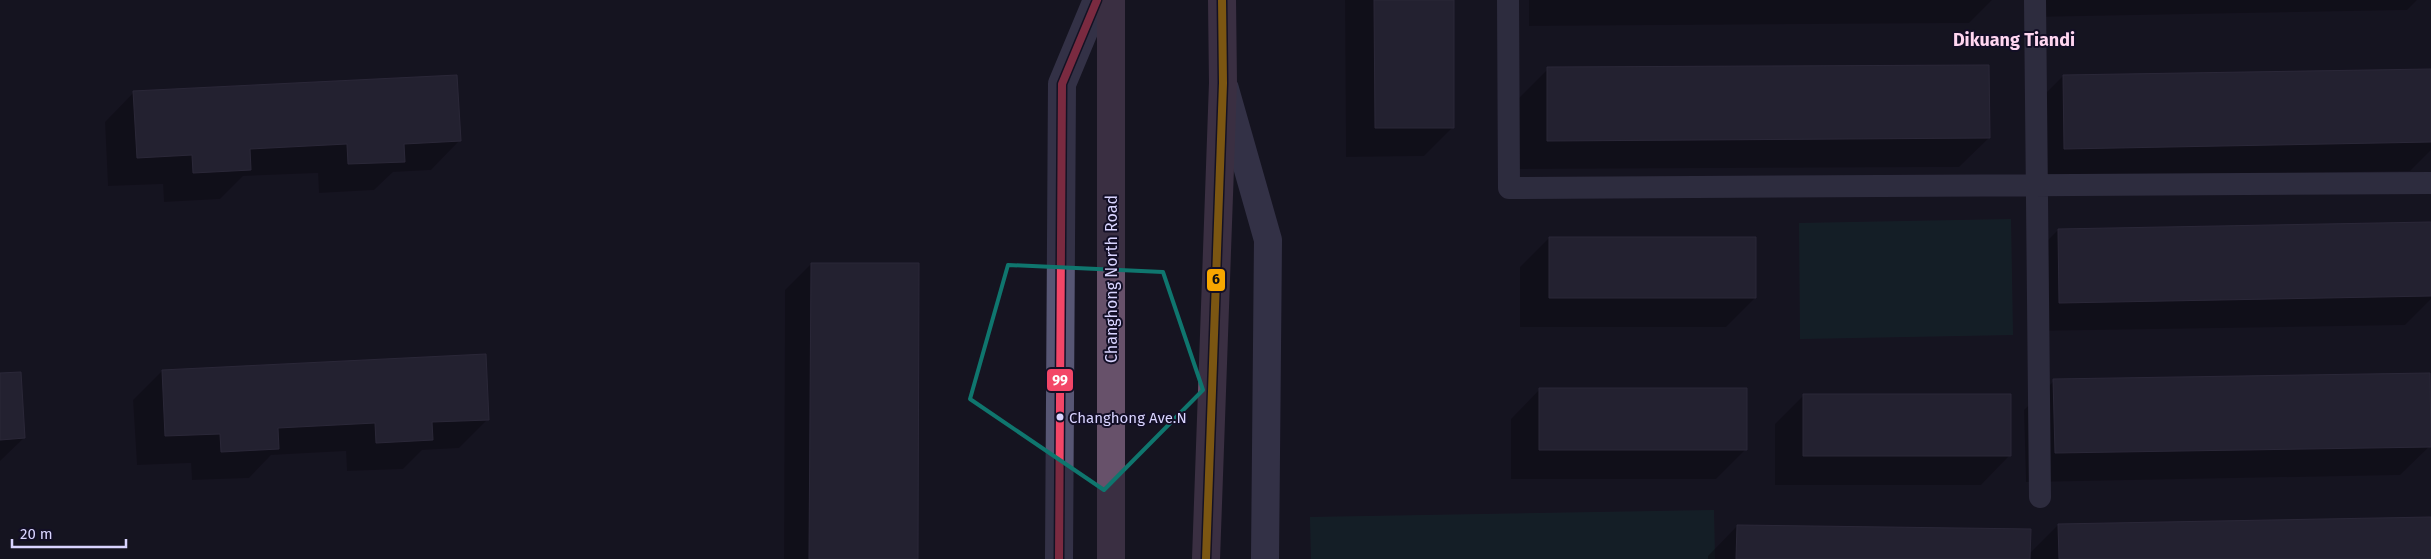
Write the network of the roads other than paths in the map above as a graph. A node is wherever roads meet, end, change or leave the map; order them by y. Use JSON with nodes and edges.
{"nodes":[{"id":1,"x":1097,"y":0,"type":"edge"},
{"id":2,"x":1111,"y":0,"type":"edge"},
{"id":3,"x":1222,"y":0,"type":"edge"},
{"id":4,"x":1508,"y":0,"type":"edge"},
{"id":5,"x":2035,"y":0,"type":"edge"},
{"id":6,"x":1223,"y":83,"type":"junction"},
{"id":7,"x":2431,"y":182,"type":"edge"},
{"id":8,"x":2037,"y":185,"type":"junction"},
{"id":9,"x":2040,"y":497,"type":"dead end"},
{"id":10,"x":1059,"y":559,"type":"edge"},
{"id":11,"x":1111,"y":559,"type":"edge"},
{"id":12,"x":1206,"y":559,"type":"edge"},
{"id":13,"x":1265,"y":559,"type":"edge"}],
"edges":[{"from":1,"to":10,"type":"street"},
{"from":2,"to":11,"type":"highway","name":"Changhong North Road"},
{"from":3,"to":6,"type":"highway"},
{"from":4,"to":8,"type":"lane"},
{"from":5,"to":8,"type":"lane"},
{"from":6,"to":12,"type":"highway"},
{"from":6,"to":13,"type":"street"},
{"from":7,"to":8,"type":"lane"},
{"from":8,"to":9,"type":"lane"}]}
